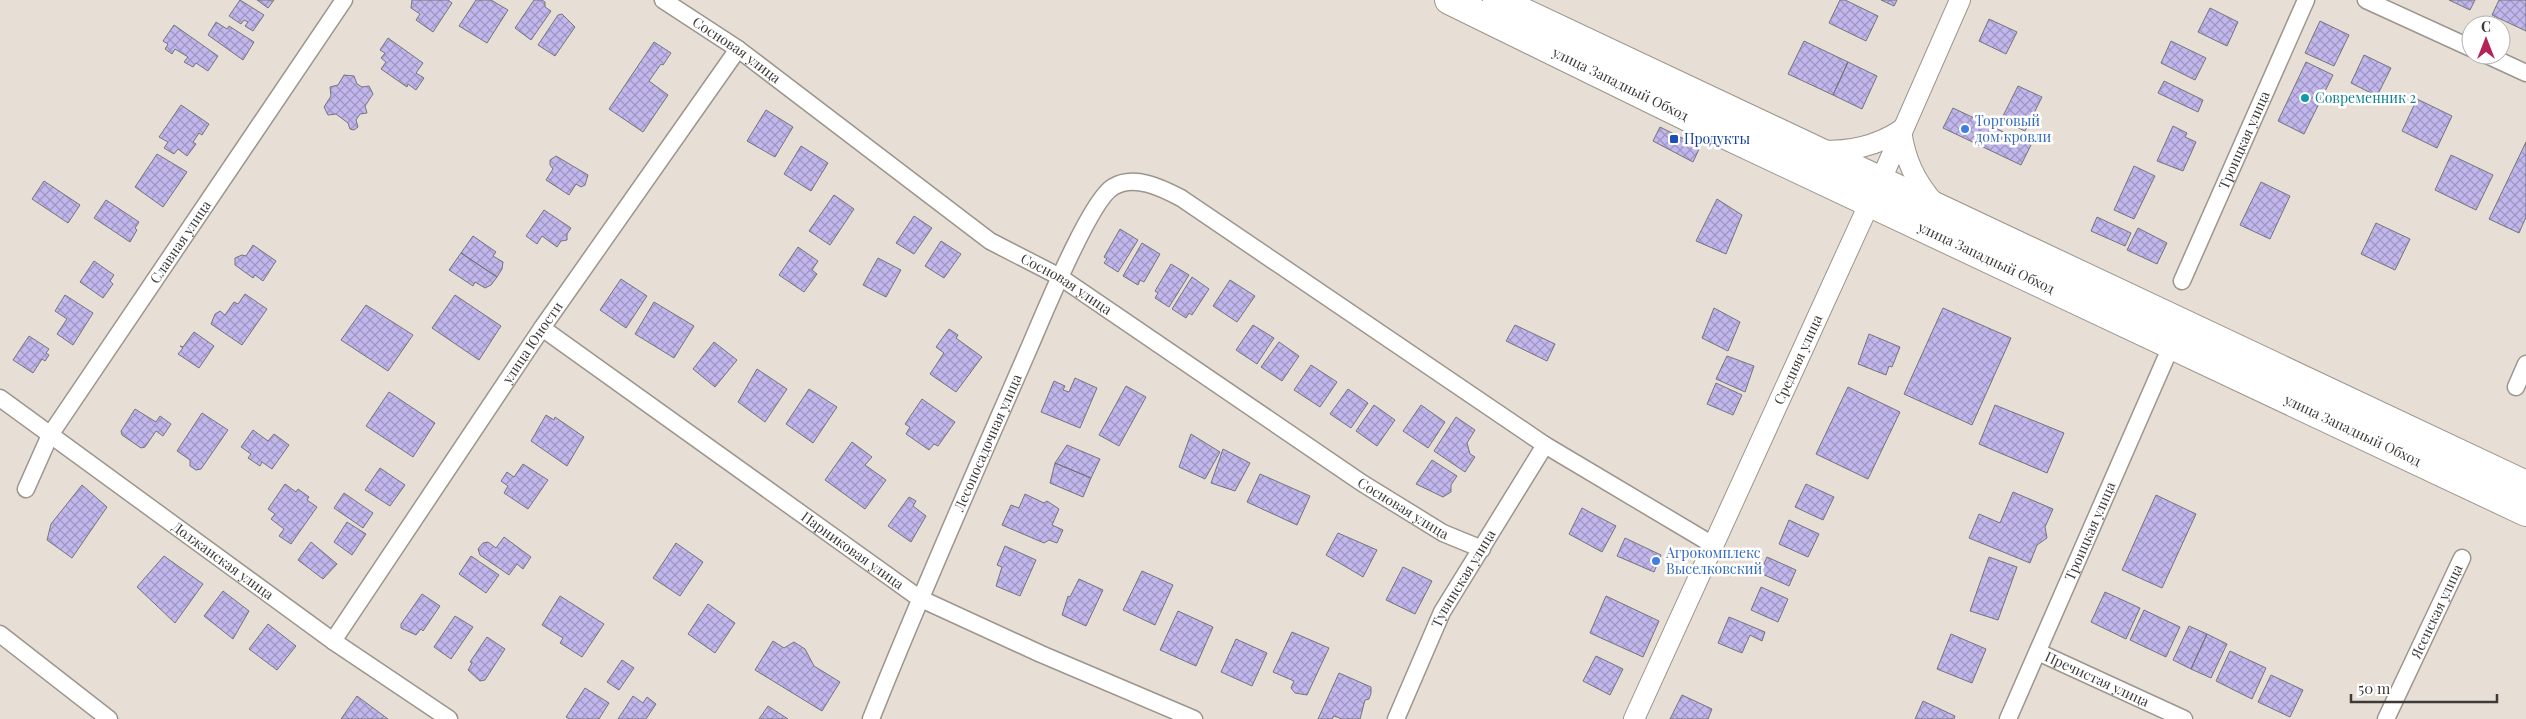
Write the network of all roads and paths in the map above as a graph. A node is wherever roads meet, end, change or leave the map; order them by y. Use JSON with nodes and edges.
{"nodes":[{"id":1,"x":344,"y":0,"type":"edge"},
{"id":2,"x":663,"y":0,"type":"edge"},
{"id":3,"x":1449,"y":0,"type":"edge"},
{"id":4,"x":1497,"y":0,"type":"edge"},
{"id":5,"x":1960,"y":0,"type":"edge"},
{"id":6,"x":2306,"y":0,"type":"edge"},
{"id":7,"x":2366,"y":0,"type":"edge"},
{"id":8,"x":2461,"y":43,"type":"edge"},
{"id":9,"x":738,"y":49,"type":"junction"},
{"id":10,"x":2509,"y":65,"type":"edge"},
{"id":11,"x":2526,"y":73,"type":"edge"},
{"id":12,"x":1901,"y":130,"type":"junction"},
{"id":13,"x":1816,"y":152,"type":"junction"},
{"id":14,"x":1875,"y":192,"type":"junction"},
{"id":15,"x":1939,"y":208,"type":"junction"},
{"id":16,"x":1060,"y":277,"type":"junction"},
{"id":17,"x":2182,"y":281,"type":"dead end"},
{"id":18,"x":542,"y":328,"type":"junction"},
{"id":19,"x":2172,"y":344,"type":"junction"},
{"id":20,"x":2526,"y":364,"type":"edge"},
{"id":21,"x":2516,"y":387,"type":"dead end"},
{"id":22,"x":0,"y":398,"type":"edge"},
{"id":23,"x":50,"y":435,"type":"junction"},
{"id":24,"x":1545,"y":445,"type":"junction"},
{"id":25,"x":2526,"y":485,"type":"edge"},
{"id":26,"x":26,"y":489,"type":"dead end"},
{"id":27,"x":2526,"y":512,"type":"edge"},
{"id":28,"x":1713,"y":545,"type":"junction"},
{"id":29,"x":1482,"y":549,"type":"junction"},
{"id":30,"x":2462,"y":558,"type":"dead end"},
{"id":31,"x":919,"y":598,"type":"junction"},
{"id":32,"x":0,"y":634,"type":"edge"},
{"id":33,"x":333,"y":641,"type":"junction"},
{"id":34,"x":2038,"y":652,"type":"junction"},
{"id":35,"x":109,"y":719,"type":"edge"},
{"id":36,"x":449,"y":719,"type":"edge"},
{"id":37,"x":871,"y":719,"type":"edge"},
{"id":38,"x":1194,"y":719,"type":"edge"},
{"id":39,"x":1396,"y":719,"type":"edge"},
{"id":40,"x":1634,"y":719,"type":"edge"},
{"id":41,"x":2008,"y":719,"type":"edge"},
{"id":42,"x":2184,"y":719,"type":"edge"},
{"id":43,"x":2386,"y":719,"type":"edge"}],
"edges":[{"from":1,"to":23,"type":"street","name":"Славная улица"},
{"from":2,"to":9,"type":"street","name":"Сосновая улица"},
{"from":3,"to":14,"type":"highway","name":"улица Западный Обход"},
{"from":4,"to":13,"type":"highway","name":"улица Западный Обход"},
{"from":5,"to":12,"type":"street","name":"Средняя улица"},
{"from":6,"to":17,"type":"street","name":"Троицкая улица"},
{"from":7,"to":8,"type":"street"},
{"from":9,"to":16,"type":"street","name":"Сосновая улица"},
{"from":9,"to":18,"type":"street","name":"улица Юности"},
{"from":10,"to":11,"type":"street"},
{"from":12,"to":13,"type":"street"},
{"from":12,"to":14,"type":"street","name":"Средняя улица"},
{"from":12,"to":15,"type":"street"},
{"from":13,"to":14,"type":"highway","name":"улица Западный Обход"},
{"from":14,"to":15,"type":"highway","name":"улица Западный Обход"},
{"from":14,"to":19,"type":"highway","name":"улица Западный Обход"},
{"from":14,"to":28,"type":"street","name":"Средняя улица"},
{"from":15,"to":25,"type":"highway","name":"улица Западный Обход"},
{"from":16,"to":24,"type":"street","name":"Лесопосадочная улица"},
{"from":16,"to":29,"type":"street","name":"Сосновая улица"},
{"from":16,"to":31,"type":"street","name":"Лесопосадочная улица"},
{"from":18,"to":31,"type":"street","name":"Парниковая улица"},
{"from":18,"to":33,"type":"street","name":"улица Юности"},
{"from":19,"to":27,"type":"highway","name":"улица Западный Обход"},
{"from":19,"to":34,"type":"street","name":"Троицкая улица"},
{"from":20,"to":21,"type":"street"},
{"from":22,"to":23,"type":"street","name":"Должанская улица"},
{"from":23,"to":26,"type":"street","name":"Славная улица"},
{"from":23,"to":33,"type":"street","name":"Должанская улица"},
{"from":24,"to":28,"type":"street"},
{"from":24,"to":29,"type":"street","name":"Тувинская улица"},
{"from":28,"to":40,"type":"street","name":"Средняя улица"},
{"from":29,"to":39,"type":"street","name":"Тувинская улица"},
{"from":30,"to":43,"type":"street","name":"Ясенская улица"},
{"from":31,"to":37,"type":"street","name":"Лесопосадочная улица"},
{"from":31,"to":38,"type":"street","name":"Парниковая улица"},
{"from":32,"to":35,"type":"street"},
{"from":33,"to":36,"type":"street","name":"Должанская улица"},
{"from":34,"to":41,"type":"street","name":"Троицкая улица"},
{"from":34,"to":42,"type":"street","name":"Пречистая улица"}]}
